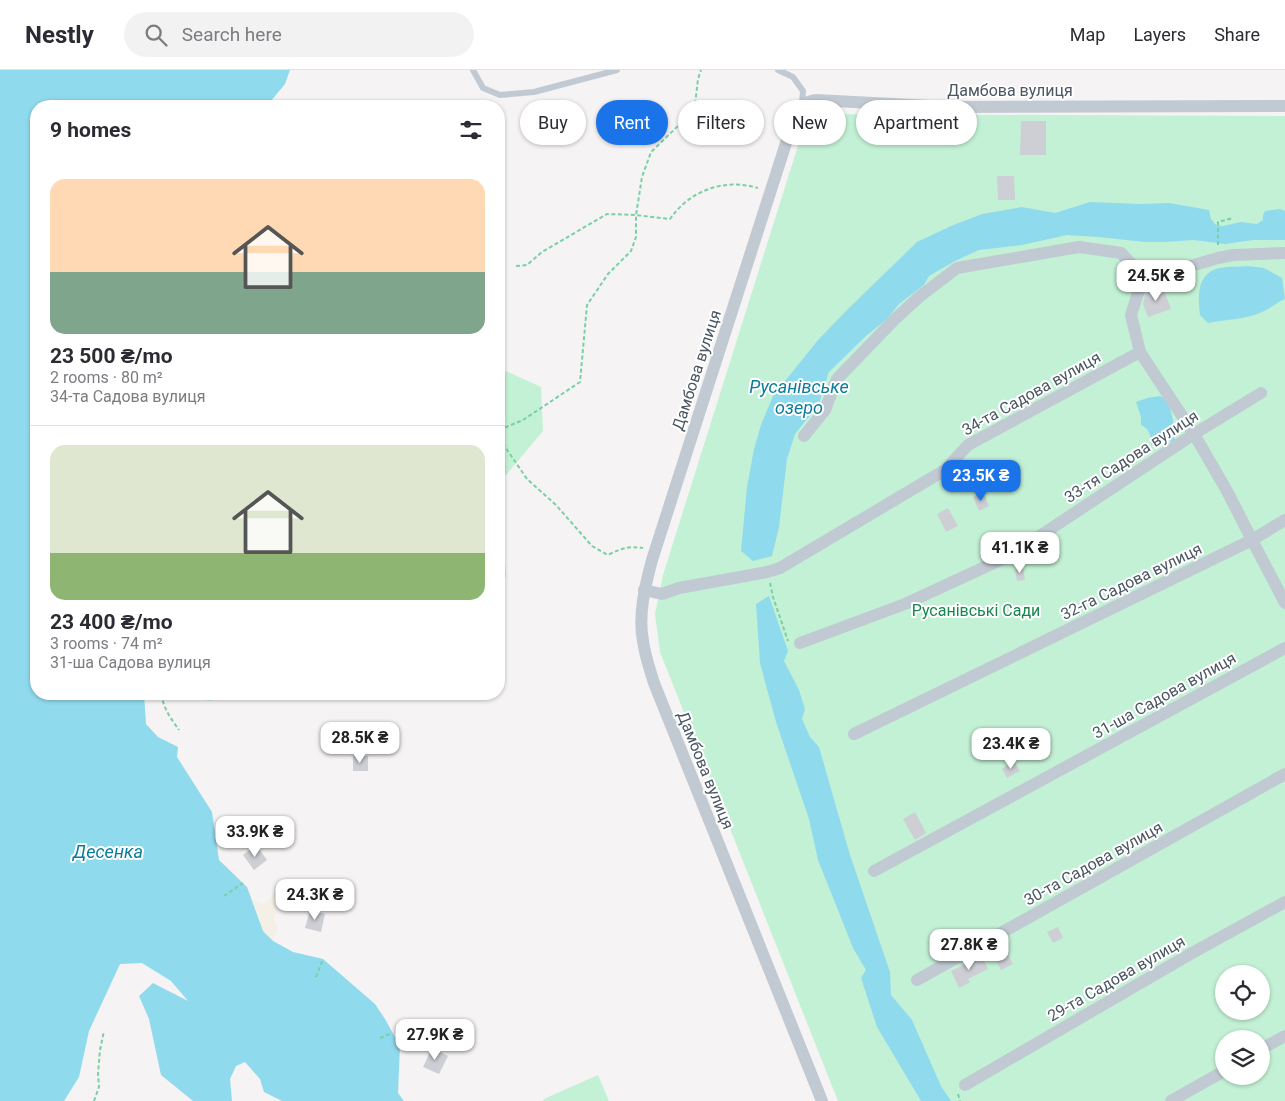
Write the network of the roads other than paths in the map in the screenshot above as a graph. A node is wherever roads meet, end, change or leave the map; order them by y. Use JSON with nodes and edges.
{"nodes":[{"id":1,"x":473,"y":70,"type":"edge"},
{"id":2,"x":617,"y":70,"type":"edge"},
{"id":3,"x":778,"y":70,"type":"edge"},
{"id":4,"x":802,"y":100,"type":"edge"},
{"id":5,"x":846,"y":102,"type":"edge"},
{"id":6,"x":1285,"y":106,"type":"edge"},
{"id":7,"x":785,"y":145,"type":"edge"},
{"id":8,"x":1285,"y":253,"type":"edge"},
{"id":9,"x":1146,"y":279,"type":"junction"},
{"id":10,"x":1140,"y":352,"type":"junction"},
{"id":11,"x":1261,"y":393,"type":"dead end"},
{"id":12,"x":1194,"y":434,"type":"junction"},
{"id":13,"x":804,"y":436,"type":"dead end"},
{"id":14,"x":1285,"y":520,"type":"edge"},
{"id":15,"x":1252,"y":540,"type":"junction"},
{"id":16,"x":644,"y":590,"type":"junction"},
{"id":17,"x":1285,"y":603,"type":"edge"},
{"id":18,"x":800,"y":643,"type":"road end"},
{"id":19,"x":1285,"y":648,"type":"edge"},
{"id":20,"x":854,"y":734,"type":"dead end"},
{"id":21,"x":1285,"y":774,"type":"edge"},
{"id":22,"x":874,"y":871,"type":"dead end"},
{"id":23,"x":1285,"y":902,"type":"edge"},
{"id":24,"x":917,"y":980,"type":"dead end"},
{"id":25,"x":1285,"y":1036,"type":"edge"},
{"id":26,"x":1270,"y":1044,"type":"edge"},
{"id":27,"x":1215,"y":1076,"type":"edge"},
{"id":28,"x":965,"y":1085,"type":"dead end"},
{"id":29,"x":822,"y":1101,"type":"edge"},
{"id":30,"x":1170,"y":1101,"type":"edge"}],
"edges":[{"from":1,"to":2,"type":"lane"},
{"from":3,"to":4,"type":"lane"},
{"from":5,"to":6,"type":"street","name":"Дамбова вулиця"},
{"from":7,"to":16,"type":"street","name":"Дамбова вулиця"},
{"from":8,"to":9,"type":"street"},
{"from":9,"to":10,"type":"street"},
{"from":9,"to":13,"type":"street"},
{"from":10,"to":12,"type":"street"},
{"from":10,"to":16,"type":"street","name":"34-та Садова вулиця"},
{"from":11,"to":12,"type":"street","name":"33-тя Садова вулиця"},
{"from":12,"to":15,"type":"street"},
{"from":12,"to":18,"type":"street","name":"33-тя Садова вулиця"},
{"from":14,"to":15,"type":"street","name":"32-га Садова вулиця"},
{"from":15,"to":17,"type":"street"},
{"from":15,"to":20,"type":"street","name":"32-га Садова вулиця"},
{"from":16,"to":29,"type":"street","name":"Дамбова вулиця"},
{"from":19,"to":22,"type":"street","name":"31-ша Садова вулиця"},
{"from":21,"to":24,"type":"street","name":"30-та Садова вулиця"},
{"from":23,"to":28,"type":"street","name":"29-та Садова вулиця"},
{"from":25,"to":26,"type":"street"},
{"from":27,"to":30,"type":"street"}]}
